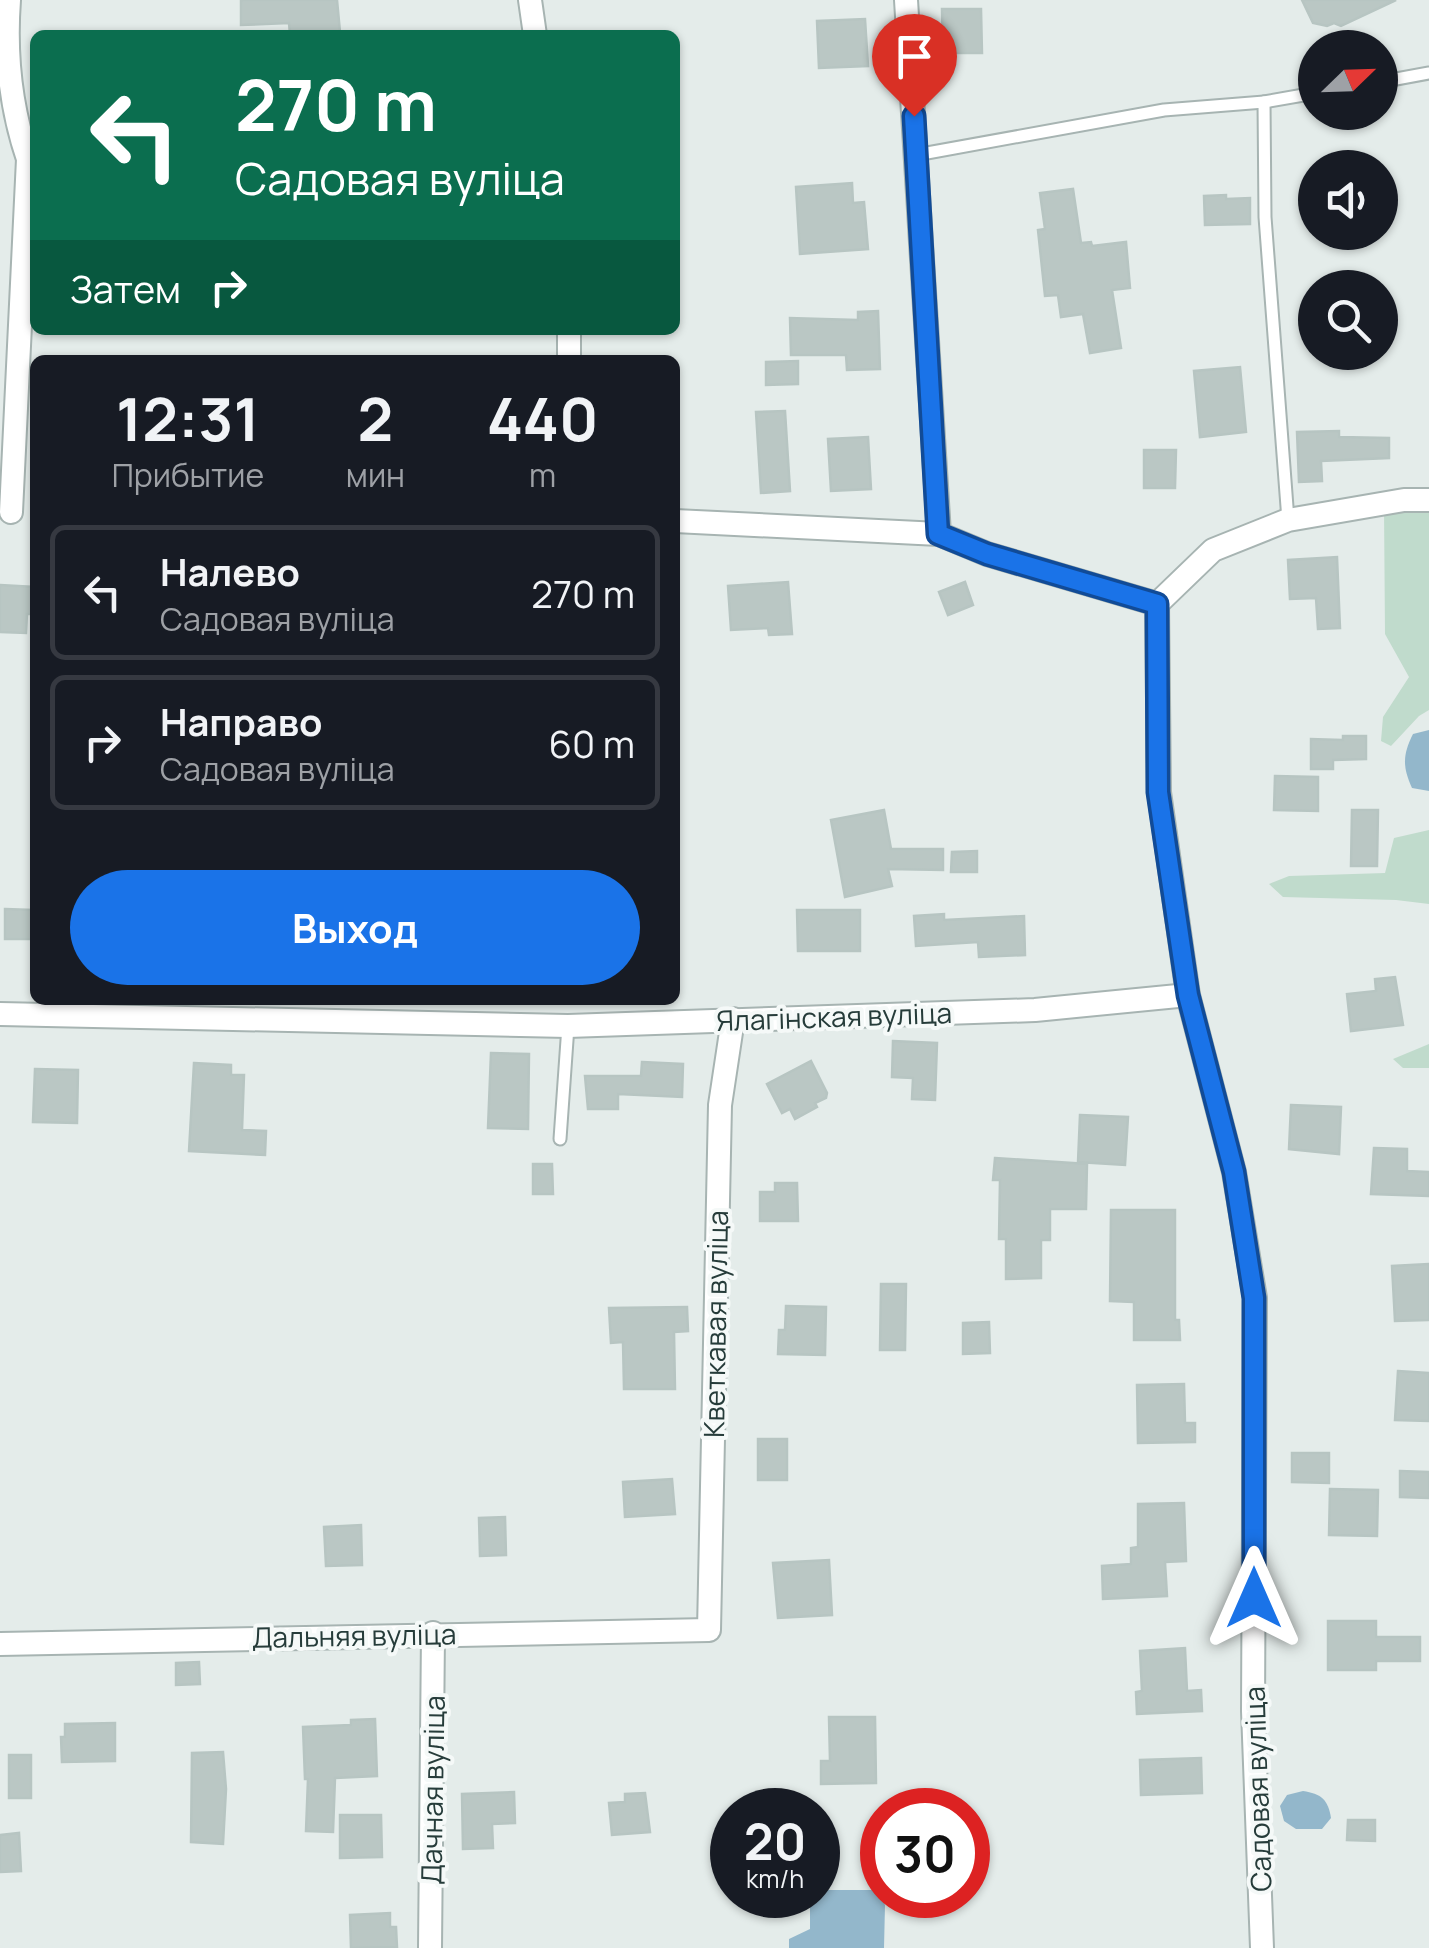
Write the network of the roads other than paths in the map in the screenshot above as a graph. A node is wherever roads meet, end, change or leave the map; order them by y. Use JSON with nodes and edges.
{"nodes":[{"id":1,"x":9,"y":0,"type":"edge"},
{"id":2,"x":530,"y":0,"type":"edge"},
{"id":3,"x":906,"y":0,"type":"edge"},
{"id":4,"x":534,"y":30,"type":"edge"},
{"id":5,"x":1429,"y":73,"type":"edge"},
{"id":6,"x":1398,"y":79,"type":"edge"},
{"id":7,"x":1298,"y":96,"type":"edge"},
{"id":8,"x":1264,"y":102,"type":"junction"},
{"id":9,"x":30,"y":154,"type":"edge"},
{"id":10,"x":916,"y":155,"type":"junction"},
{"id":11,"x":30,"y":185,"type":"edge"},
{"id":12,"x":1429,"y":500,"type":"edge"},
{"id":13,"x":5,"y":511,"type":"edge"},
{"id":14,"x":30,"y":512,"type":"edge"},
{"id":15,"x":1288,"y":520,"type":"junction"},
{"id":16,"x":680,"y":521,"type":"edge"},
{"id":17,"x":938,"y":534,"type":"junction"},
{"id":18,"x":1157,"y":604,"type":"junction"},
{"id":19,"x":1188,"y":995,"type":"junction"},
{"id":20,"x":0,"y":1014,"type":"edge"},
{"id":21,"x":733,"y":1019,"type":"junction"},
{"id":22,"x":568,"y":1026,"type":"junction"},
{"id":23,"x":560,"y":1139,"type":"dead end"},
{"id":24,"x":709,"y":1630,"type":"joint"},
{"id":25,"x":434,"y":1633,"type":"junction"},
{"id":26,"x":0,"y":1644,"type":"edge"},
{"id":27,"x":430,"y":1948,"type":"edge"},
{"id":28,"x":1262,"y":1948,"type":"edge"}],
"edges":[{"from":1,"to":9,"type":"street"},
{"from":2,"to":4,"type":"street"},
{"from":3,"to":10,"type":"street"},
{"from":5,"to":6,"type":"lane"},
{"from":7,"to":8,"type":"lane"},
{"from":8,"to":10,"type":"lane"},
{"from":8,"to":15,"type":"lane"},
{"from":10,"to":17,"type":"street"},
{"from":11,"to":13,"type":"street"},
{"from":12,"to":15,"type":"street"},
{"from":13,"to":14,"type":"street"},
{"from":15,"to":18,"type":"street"},
{"from":16,"to":17,"type":"street"},
{"from":17,"to":18,"type":"street"},
{"from":18,"to":19,"type":"street","name":"Садовая вуліца"},
{"from":19,"to":21,"type":"street","name":"Ялагінская вуліца"},
{"from":19,"to":28,"type":"street","name":"Садовая вуліца"},
{"from":20,"to":22,"type":"street","name":"Ялагінская вуліца"},
{"from":21,"to":22,"type":"street","name":"Ялагінская вуліца"},
{"from":21,"to":24,"type":"street","name":"Кветкавая вуліца"},
{"from":22,"to":23,"type":"lane"},
{"from":24,"to":25,"type":"street","name":"Дальняя вуліца"},
{"from":25,"to":26,"type":"street","name":"Дальняя вуліца"},
{"from":25,"to":27,"type":"street","name":"Дачная вуліца"}]}
